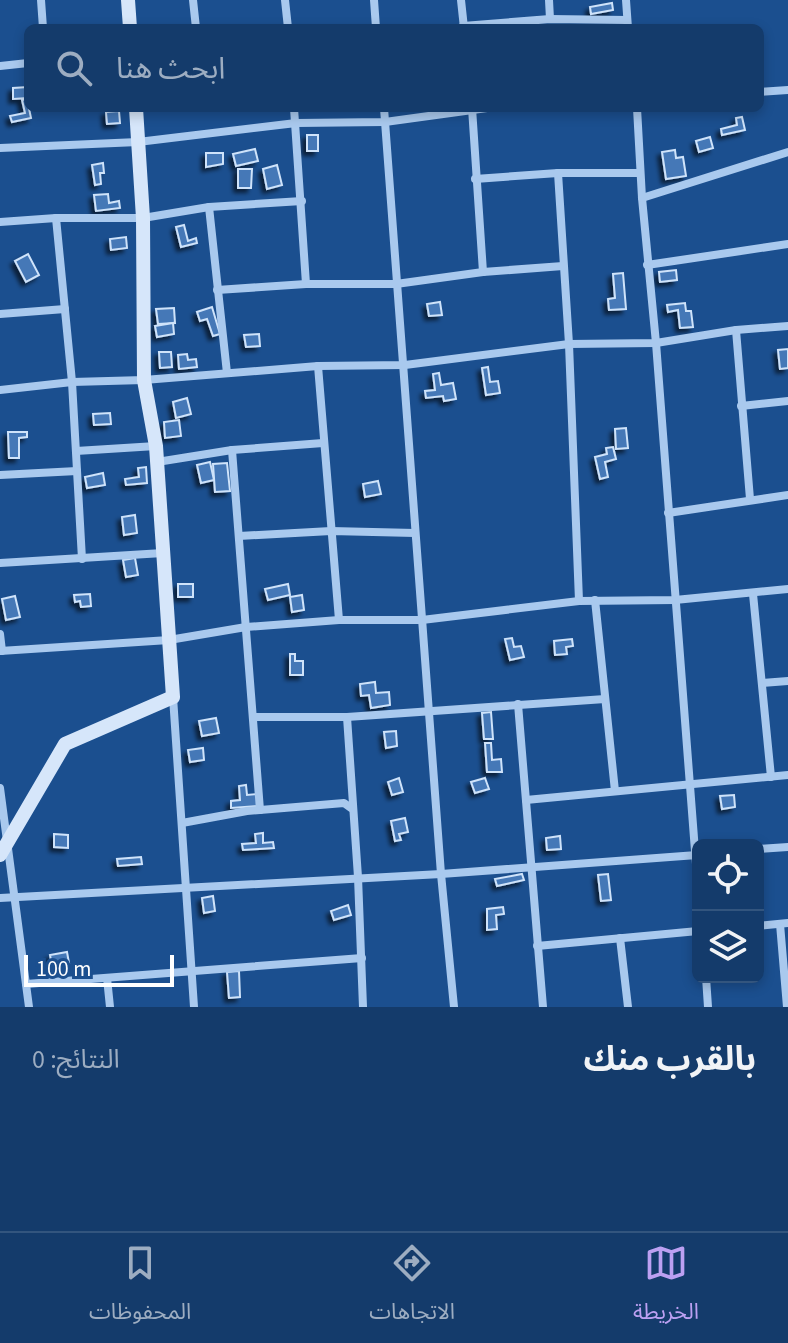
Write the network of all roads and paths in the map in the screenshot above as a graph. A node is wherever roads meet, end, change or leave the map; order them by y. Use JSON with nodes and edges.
{"nodes":[{"id":1,"x":41,"y":0,"type":"edge"},
{"id":2,"x":128,"y":0,"type":"edge"},
{"id":3,"x":193,"y":0,"type":"edge"},
{"id":4,"x":285,"y":0,"type":"edge"},
{"id":5,"x":374,"y":0,"type":"edge"},
{"id":6,"x":461,"y":0,"type":"edge"},
{"id":7,"x":549,"y":0,"type":"edge"},
{"id":8,"x":626,"y":0,"type":"edge"},
{"id":9,"x":550,"y":19,"type":"junction"},
{"id":10,"x":43,"y":24,"type":"edge"},
{"id":11,"x":130,"y":24,"type":"edge"},
{"id":12,"x":196,"y":24,"type":"edge"},
{"id":13,"x":288,"y":24,"type":"edge"},
{"id":14,"x":376,"y":24,"type":"edge"},
{"id":15,"x":464,"y":24,"type":"edge"},
{"id":16,"x":496,"y":24,"type":"edge"},
{"id":17,"x":628,"y":24,"type":"edge"},
{"id":18,"x":24,"y":63,"type":"edge"},
{"id":19,"x":0,"y":66,"type":"edge"},
{"id":20,"x":788,"y":90,"type":"edge"},
{"id":21,"x":764,"y":92,"type":"edge"},
{"id":22,"x":136,"y":112,"type":"edge"},
{"id":23,"x":295,"y":112,"type":"edge"},
{"id":24,"x":384,"y":112,"type":"edge"},
{"id":25,"x":447,"y":112,"type":"edge"},
{"id":26,"x":472,"y":112,"type":"edge"},
{"id":27,"x":637,"y":112,"type":"edge"},
{"id":28,"x":385,"y":122,"type":"junction"},
{"id":29,"x":296,"y":123,"type":"junction"},
{"id":30,"x":138,"y":142,"type":"junction"},
{"id":31,"x":0,"y":148,"type":"edge"},
{"id":32,"x":788,"y":152,"type":"edge"},
{"id":33,"x":558,"y":173,"type":"junction"},
{"id":34,"x":640,"y":173,"type":"junction"},
{"id":35,"x":475,"y":179,"type":"junction"},
{"id":36,"x":642,"y":198,"type":"junction"},
{"id":37,"x":302,"y":201,"type":"junction"},
{"id":38,"x":209,"y":207,"type":"junction"},
{"id":39,"x":56,"y":218,"type":"junction"},
{"id":40,"x":143,"y":218,"type":"junction"},
{"id":41,"x":0,"y":222,"type":"edge"},
{"id":42,"x":788,"y":244,"type":"edge"},
{"id":43,"x":647,"y":265,"type":"junction"},
{"id":44,"x":563,"y":266,"type":"junction"},
{"id":45,"x":483,"y":272,"type":"junction"},
{"id":46,"x":306,"y":284,"type":"junction"},
{"id":47,"x":396,"y":284,"type":"junction"},
{"id":48,"x":217,"y":290,"type":"junction"},
{"id":49,"x":65,"y":309,"type":"junction"},
{"id":50,"x":0,"y":314,"type":"edge"},
{"id":51,"x":788,"y":326,"type":"edge"},
{"id":52,"x":736,"y":330,"type":"junction"},
{"id":53,"x":656,"y":343,"type":"junction"},
{"id":54,"x":569,"y":344,"type":"junction"},
{"id":55,"x":405,"y":365,"type":"junction"},
{"id":56,"x":318,"y":366,"type":"junction"},
{"id":57,"x":227,"y":373,"type":"junction"},
{"id":58,"x":144,"y":380,"type":"junction"},
{"id":59,"x":72,"y":382,"type":"junction"},
{"id":60,"x":0,"y":390,"type":"edge"},
{"id":61,"x":788,"y":401,"type":"edge"},
{"id":62,"x":741,"y":406,"type":"junction"},
{"id":63,"x":323,"y":443,"type":"junction"},
{"id":64,"x":156,"y":446,"type":"junction"},
{"id":65,"x":232,"y":450,"type":"junction"},
{"id":66,"x":76,"y":451,"type":"junction"},
{"id":67,"x":157,"y":462,"type":"junction"},
{"id":68,"x":77,"y":471,"type":"junction"},
{"id":69,"x":0,"y":475,"type":"edge"},
{"id":70,"x":788,"y":495,"type":"edge"},
{"id":71,"x":750,"y":499,"type":"junction"},
{"id":72,"x":668,"y":513,"type":"junction"},
{"id":73,"x":331,"y":531,"type":"junction"},
{"id":74,"x":415,"y":533,"type":"junction"},
{"id":75,"x":239,"y":536,"type":"junction"},
{"id":76,"x":163,"y":553,"type":"junction"},
{"id":77,"x":82,"y":559,"type":"junction"},
{"id":78,"x":0,"y":563,"type":"edge"},
{"id":79,"x":788,"y":589,"type":"edge"},
{"id":80,"x":753,"y":594,"type":"junction"},
{"id":81,"x":595,"y":600,"type":"junction"},
{"id":82,"x":675,"y":600,"type":"junction"},
{"id":83,"x":579,"y":601,"type":"junction"},
{"id":84,"x":339,"y":620,"type":"junction"},
{"id":85,"x":422,"y":620,"type":"junction"},
{"id":86,"x":246,"y":627,"type":"junction"},
{"id":87,"x":0,"y":634,"type":"edge"},
{"id":88,"x":169,"y":640,"type":"junction"},
{"id":89,"x":1,"y":651,"type":"edge"},
{"id":90,"x":788,"y":681,"type":"edge"},
{"id":91,"x":762,"y":683,"type":"junction"},
{"id":92,"x":173,"y":697,"type":"junction"},
{"id":93,"x":605,"y":699,"type":"junction"},
{"id":94,"x":518,"y":704,"type":"junction"},
{"id":95,"x":429,"y":711,"type":"junction"},
{"id":96,"x":253,"y":717,"type":"junction"},
{"id":97,"x":347,"y":717,"type":"junction"},
{"id":98,"x":788,"y":775,"type":"edge"},
{"id":99,"x":771,"y":777,"type":"junction"},
{"id":100,"x":690,"y":784,"type":"junction"},
{"id":101,"x":0,"y":788,"type":"edge"},
{"id":102,"x":615,"y":791,"type":"junction"},
{"id":103,"x":526,"y":800,"type":"junction"},
{"id":104,"x":351,"y":808,"type":"junction"},
{"id":105,"x":260,"y":810,"type":"junction"},
{"id":106,"x":182,"y":823,"type":"junction"},
{"id":107,"x":695,"y":839,"type":"edge"},
{"id":108,"x":788,"y":847,"type":"edge"},
{"id":109,"x":764,"y":849,"type":"edge"},
{"id":110,"x":4,"y":850,"type":"edge"},
{"id":111,"x":692,"y":855,"type":"edge"},
{"id":112,"x":530,"y":867,"type":"junction"},
{"id":113,"x":441,"y":874,"type":"junction"},
{"id":114,"x":358,"y":877,"type":"junction"},
{"id":115,"x":185,"y":889,"type":"junction"},
{"id":116,"x":0,"y":898,"type":"edge"},
{"id":117,"x":14,"y":899,"type":"junction"},
{"id":118,"x":784,"y":923,"type":"edge"},
{"id":119,"x":764,"y":925,"type":"edge"},
{"id":120,"x":692,"y":932,"type":"edge"},
{"id":121,"x":620,"y":938,"type":"junction"},
{"id":122,"x":537,"y":946,"type":"junction"},
{"id":123,"x":362,"y":958,"type":"junction"},
{"id":124,"x":192,"y":971,"type":"junction"},
{"id":125,"x":107,"y":978,"type":"junction"},
{"id":126,"x":706,"y":983,"type":"edge"},
{"id":127,"x":26,"y":984,"type":"junction"},
{"id":128,"x":29,"y":1007,"type":"edge"},
{"id":129,"x":110,"y":1007,"type":"edge"},
{"id":130,"x":194,"y":1007,"type":"edge"},
{"id":131,"x":363,"y":1007,"type":"edge"},
{"id":132,"x":454,"y":1007,"type":"edge"},
{"id":133,"x":543,"y":1007,"type":"edge"},
{"id":134,"x":628,"y":1007,"type":"edge"},
{"id":135,"x":708,"y":1007,"type":"edge"},
{"id":136,"x":787,"y":1007,"type":"edge"}],
"edges":[{"from":1,"to":10,"type":"street"},
{"from":2,"to":11,"type":"street"},
{"from":3,"to":12,"type":"street"},
{"from":4,"to":13,"type":"street"},
{"from":5,"to":14,"type":"street"},
{"from":6,"to":15,"type":"street"},
{"from":7,"to":9,"type":"street"},
{"from":8,"to":17,"type":"street"},
{"from":9,"to":16,"type":"street"},
{"from":9,"to":17,"type":"street"},
{"from":18,"to":19,"type":"street"},
{"from":20,"to":21,"type":"street"},
{"from":22,"to":30,"type":"street"},
{"from":23,"to":29,"type":"street"},
{"from":24,"to":28,"type":"street"},
{"from":25,"to":28,"type":"street"},
{"from":26,"to":35,"type":"street"},
{"from":27,"to":34,"type":"street"},
{"from":28,"to":29,"type":"street"},
{"from":28,"to":47,"type":"street"},
{"from":29,"to":30,"type":"street"},
{"from":29,"to":37,"type":"street"},
{"from":30,"to":31,"type":"street"},
{"from":30,"to":40,"type":"street"},
{"from":32,"to":36,"type":"street"},
{"from":33,"to":34,"type":"street"},
{"from":33,"to":35,"type":"street"},
{"from":33,"to":44,"type":"street"},
{"from":34,"to":36,"type":"street"},
{"from":35,"to":45,"type":"street"},
{"from":36,"to":43,"type":"street"},
{"from":37,"to":38,"type":"street"},
{"from":37,"to":46,"type":"street"},
{"from":38,"to":40,"type":"street"},
{"from":38,"to":48,"type":"street"},
{"from":39,"to":40,"type":"street"},
{"from":39,"to":41,"type":"street"},
{"from":39,"to":49,"type":"street"},
{"from":40,"to":58,"type":"street"},
{"from":42,"to":43,"type":"street"},
{"from":43,"to":53,"type":"street"},
{"from":44,"to":45,"type":"street"},
{"from":44,"to":54,"type":"street"},
{"from":45,"to":47,"type":"street"},
{"from":46,"to":47,"type":"street"},
{"from":46,"to":48,"type":"street"},
{"from":47,"to":55,"type":"street"},
{"from":48,"to":57,"type":"street"},
{"from":49,"to":50,"type":"street"},
{"from":49,"to":59,"type":"street"},
{"from":51,"to":52,"type":"street"},
{"from":52,"to":53,"type":"street"},
{"from":52,"to":62,"type":"street"},
{"from":53,"to":54,"type":"street"},
{"from":53,"to":72,"type":"street"},
{"from":54,"to":55,"type":"street"},
{"from":54,"to":83,"type":"street"},
{"from":55,"to":56,"type":"street"},
{"from":55,"to":74,"type":"street"},
{"from":56,"to":57,"type":"street"},
{"from":56,"to":63,"type":"street"},
{"from":57,"to":58,"type":"street"},
{"from":58,"to":59,"type":"street"},
{"from":58,"to":64,"type":"street"},
{"from":59,"to":60,"type":"street"},
{"from":59,"to":66,"type":"street"},
{"from":61,"to":62,"type":"street"},
{"from":62,"to":71,"type":"street"},
{"from":63,"to":65,"type":"street"},
{"from":63,"to":73,"type":"street"},
{"from":64,"to":66,"type":"street"},
{"from":64,"to":67,"type":"street"},
{"from":65,"to":67,"type":"street"},
{"from":65,"to":75,"type":"street"},
{"from":66,"to":68,"type":"street"},
{"from":67,"to":76,"type":"street"},
{"from":68,"to":69,"type":"street"},
{"from":68,"to":77,"type":"street"},
{"from":70,"to":71,"type":"street"},
{"from":71,"to":72,"type":"street"},
{"from":72,"to":82,"type":"street"},
{"from":73,"to":74,"type":"street"},
{"from":73,"to":75,"type":"street"},
{"from":73,"to":84,"type":"street"},
{"from":74,"to":85,"type":"street"},
{"from":75,"to":86,"type":"street"},
{"from":76,"to":77,"type":"street"},
{"from":76,"to":88,"type":"street"},
{"from":77,"to":78,"type":"street"},
{"from":79,"to":80,"type":"street"},
{"from":80,"to":82,"type":"street"},
{"from":80,"to":91,"type":"street"},
{"from":81,"to":82,"type":"street"},
{"from":81,"to":83,"type":"street"},
{"from":81,"to":93,"type":"street"},
{"from":82,"to":100,"type":"street"},
{"from":83,"to":85,"type":"street"},
{"from":84,"to":85,"type":"street"},
{"from":84,"to":86,"type":"street"},
{"from":85,"to":95,"type":"street"},
{"from":86,"to":88,"type":"street"},
{"from":86,"to":96,"type":"street"},
{"from":87,"to":89,"type":"street"},
{"from":88,"to":89,"type":"street"},
{"from":88,"to":92,"type":"street"},
{"from":90,"to":91,"type":"street"},
{"from":91,"to":99,"type":"street"},
{"from":92,"to":106,"type":"street"},
{"from":92,"to":110,"type":"street"},
{"from":93,"to":94,"type":"street"},
{"from":93,"to":102,"type":"street"},
{"from":94,"to":95,"type":"street"},
{"from":94,"to":103,"type":"street"},
{"from":95,"to":97,"type":"street"},
{"from":95,"to":113,"type":"street"},
{"from":96,"to":97,"type":"street"},
{"from":96,"to":105,"type":"street"},
{"from":97,"to":104,"type":"street"},
{"from":98,"to":99,"type":"street"},
{"from":99,"to":100,"type":"street"},
{"from":100,"to":102,"type":"street"},
{"from":100,"to":107,"type":"street"},
{"from":101,"to":110,"type":"street"},
{"from":102,"to":103,"type":"street"},
{"from":103,"to":112,"type":"street"},
{"from":104,"to":105,"type":"street"},
{"from":104,"to":114,"type":"street"},
{"from":105,"to":106,"type":"street"},
{"from":106,"to":115,"type":"street"},
{"from":108,"to":109,"type":"street"},
{"from":110,"to":117,"type":"street"},
{"from":111,"to":112,"type":"street"},
{"from":112,"to":113,"type":"street"},
{"from":112,"to":122,"type":"street"},
{"from":113,"to":114,"type":"street"},
{"from":113,"to":132,"type":"street"},
{"from":114,"to":115,"type":"street"},
{"from":114,"to":123,"type":"street"},
{"from":115,"to":117,"type":"street"},
{"from":115,"to":124,"type":"street"},
{"from":116,"to":117,"type":"street"},
{"from":117,"to":127,"type":"street"},
{"from":118,"to":119,"type":"street"},
{"from":118,"to":136,"type":"street"},
{"from":120,"to":121,"type":"street"},
{"from":121,"to":122,"type":"street"},
{"from":121,"to":134,"type":"street"},
{"from":122,"to":133,"type":"street"},
{"from":123,"to":124,"type":"street"},
{"from":123,"to":131,"type":"street"},
{"from":124,"to":125,"type":"street"},
{"from":124,"to":130,"type":"street"},
{"from":125,"to":127,"type":"street"},
{"from":125,"to":129,"type":"street"},
{"from":126,"to":135,"type":"street"},
{"from":127,"to":128,"type":"street"}]}
